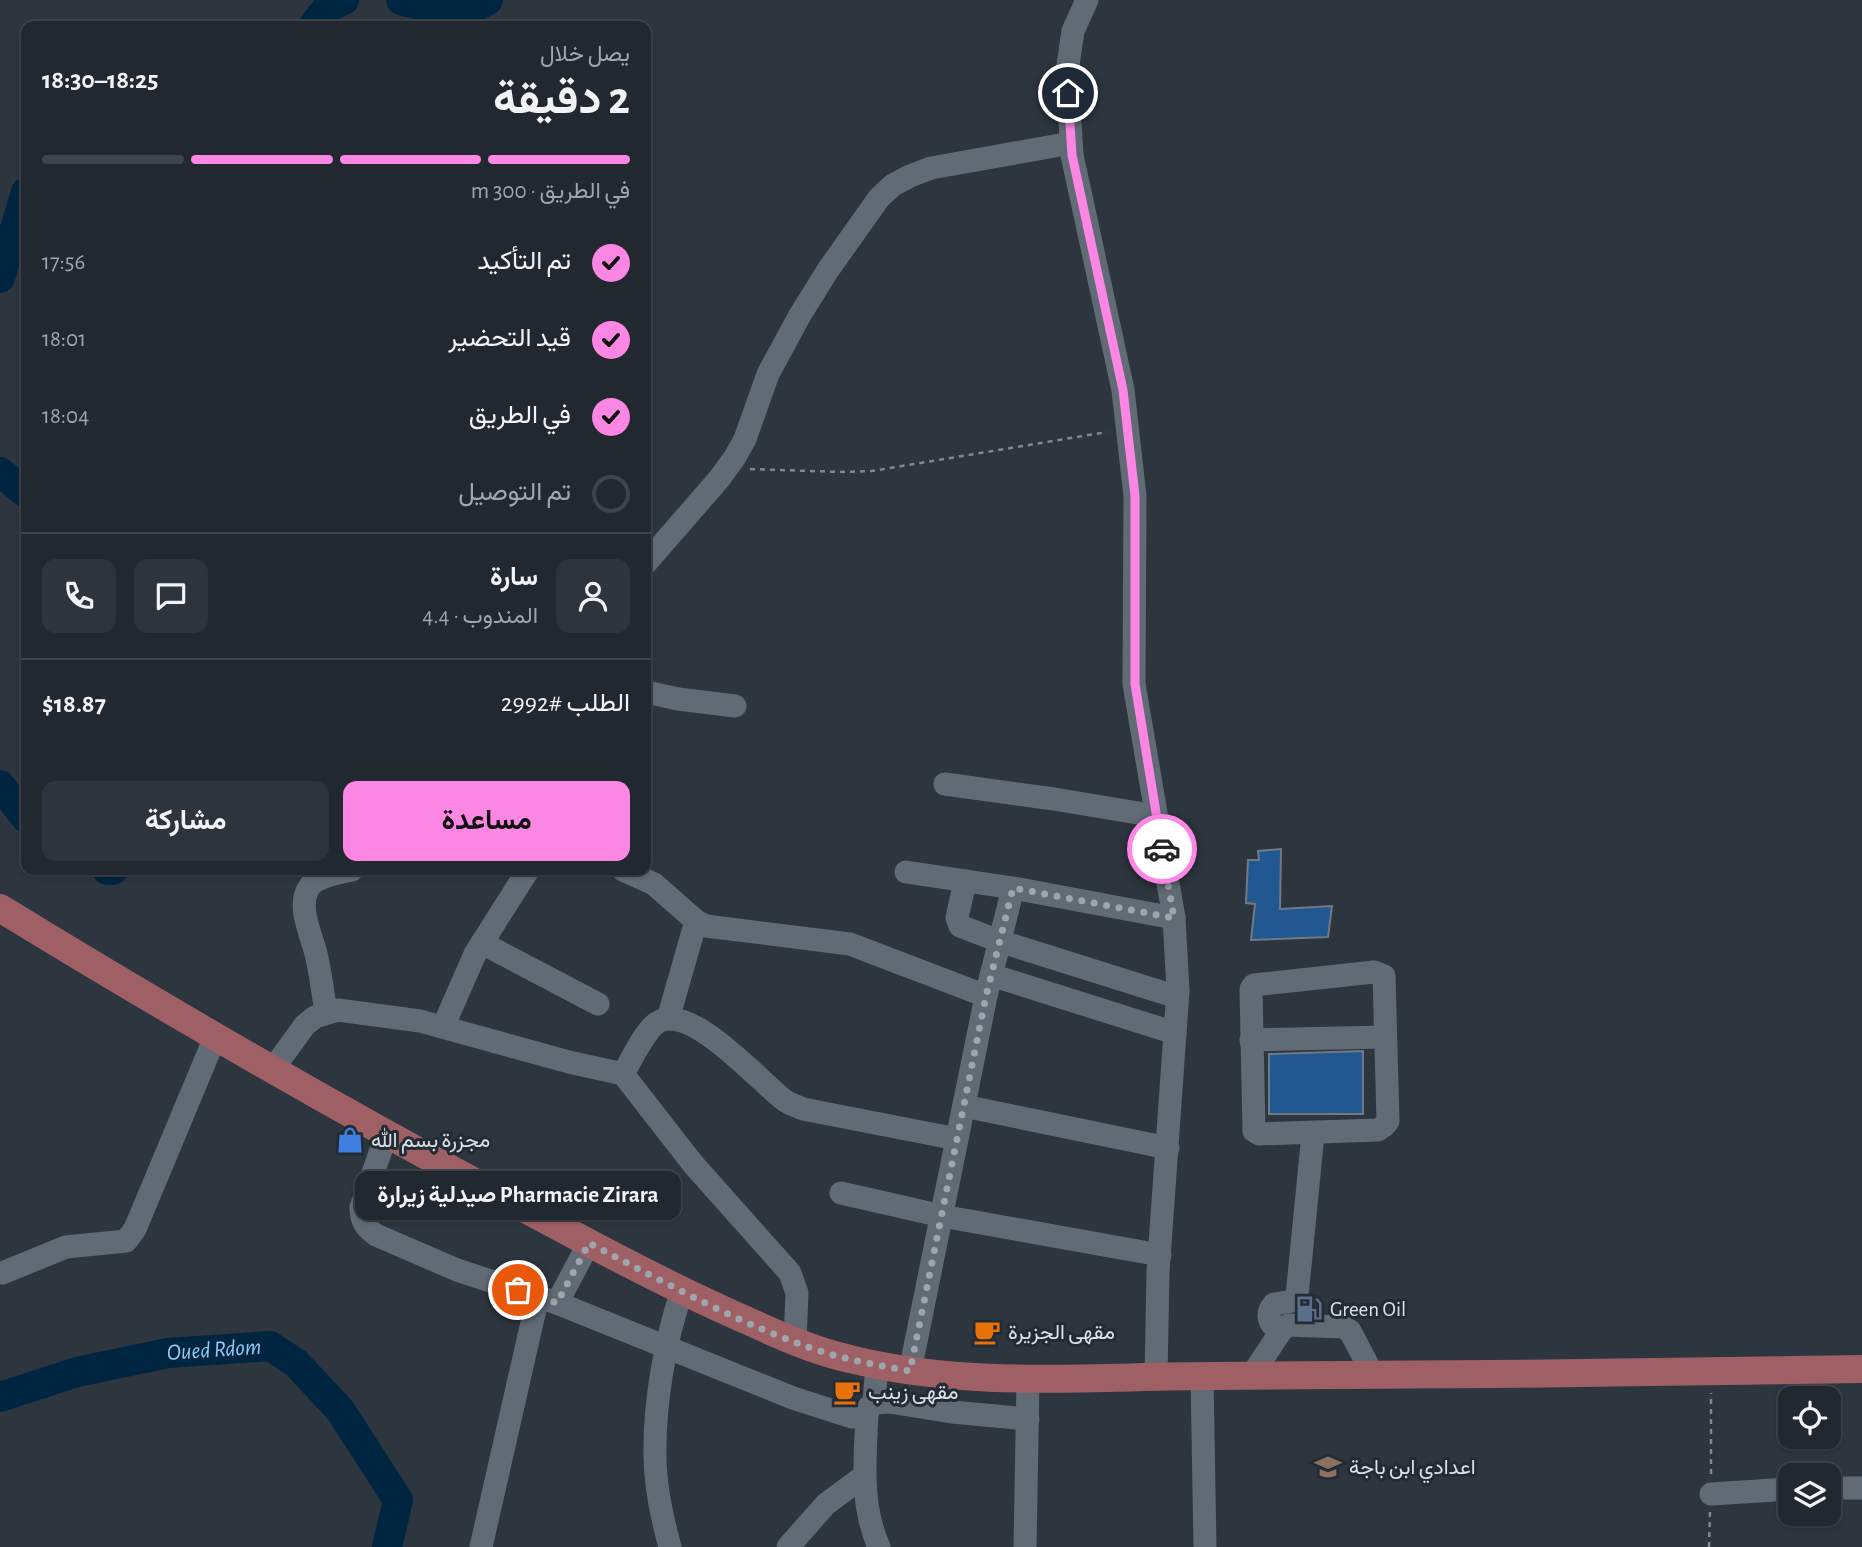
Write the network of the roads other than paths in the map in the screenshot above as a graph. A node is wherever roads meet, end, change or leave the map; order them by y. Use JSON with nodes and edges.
{"nodes":[{"id":1,"x":1087,"y":0,"type":"edge"},
{"id":2,"x":1071,"y":143,"type":"junction"},
{"id":3,"x":651,"y":557,"type":"edge"},
{"id":4,"x":651,"y":693,"type":"edge"},
{"id":5,"x":735,"y":706,"type":"dead end"},
{"id":6,"x":945,"y":784,"type":"dead end"},
{"id":7,"x":1156,"y":816,"type":"junction"},
{"id":8,"x":906,"y":872,"type":"dead end"},
{"id":9,"x":336,"y":875,"type":"edge"},
{"id":10,"x":525,"y":875,"type":"edge"},
{"id":11,"x":634,"y":875,"type":"edge"},
{"id":12,"x":965,"y":881,"type":"junction"},
{"id":13,"x":1013,"y":888,"type":"junction"},
{"id":14,"x":0,"y":908,"type":"edge"},
{"id":15,"x":1174,"y":918,"type":"junction"},
{"id":16,"x":696,"y":921,"type":"junction"},
{"id":17,"x":999,"y":941,"type":"junction"},
{"id":18,"x":482,"y":943,"type":"junction"},
{"id":19,"x":989,"y":985,"type":"junction"},
{"id":20,"x":1177,"y":998,"type":"junction"},
{"id":21,"x":598,"y":1004,"type":"dead end"},
{"id":22,"x":326,"y":1012,"type":"junction"},
{"id":23,"x":668,"y":1019,"type":"junction"},
{"id":24,"x":443,"y":1027,"type":"junction"},
{"id":25,"x":1175,"y":1033,"type":"junction"},
{"id":26,"x":216,"y":1035,"type":"junction"},
{"id":27,"x":1385,"y":1037,"type":"junction"},
{"id":28,"x":1251,"y":1040,"type":"junction"},
{"id":29,"x":273,"y":1069,"type":"junction"},
{"id":30,"x":623,"y":1074,"type":"junction"},
{"id":31,"x":964,"y":1106,"type":"junction"},
{"id":32,"x":387,"y":1133,"type":"junction"},
{"id":33,"x":1313,"y":1134,"type":"junction"},
{"id":34,"x":957,"y":1139,"type":"junction"},
{"id":35,"x":1168,"y":1148,"type":"junction"},
{"id":36,"x":841,"y":1194,"type":"dead end"},
{"id":37,"x":942,"y":1216,"type":"junction"},
{"id":38,"x":589,"y":1243,"type":"junction"},
{"id":39,"x":1160,"y":1255,"type":"junction"},
{"id":40,"x":2,"y":1273,"type":"edge"},
{"id":41,"x":682,"y":1291,"type":"junction"},
{"id":42,"x":548,"y":1300,"type":"junction"},
{"id":43,"x":1281,"y":1331,"type":"junction"},
{"id":44,"x":795,"y":1342,"type":"junction"},
{"id":45,"x":667,"y":1347,"type":"junction"},
{"id":46,"x":877,"y":1365,"type":"junction"},
{"id":47,"x":1862,"y":1369,"type":"edge"},
{"id":48,"x":910,"y":1371,"type":"junction"},
{"id":49,"x":1252,"y":1375,"type":"junction"},
{"id":50,"x":1373,"y":1375,"type":"junction"},
{"id":51,"x":1202,"y":1376,"type":"junction"},
{"id":52,"x":1156,"y":1377,"type":"junction"},
{"id":53,"x":1028,"y":1380,"type":"junction"},
{"id":54,"x":871,"y":1409,"type":"junction"},
{"id":55,"x":1028,"y":1419,"type":"junction"},
{"id":56,"x":864,"y":1476,"type":"junction"},
{"id":57,"x":1841,"y":1488,"type":"edge"},
{"id":58,"x":1862,"y":1488,"type":"edge"},
{"id":59,"x":1778,"y":1490,"type":"edge"},
{"id":60,"x":1711,"y":1494,"type":"road end"},
{"id":61,"x":481,"y":1547,"type":"edge"},
{"id":62,"x":670,"y":1547,"type":"edge"},
{"id":63,"x":788,"y":1547,"type":"edge"},
{"id":64,"x":880,"y":1547,"type":"edge"},
{"id":65,"x":1026,"y":1547,"type":"edge"},
{"id":66,"x":1205,"y":1547,"type":"edge"}],
"edges":[{"from":1,"to":2,"type":"street"},
{"from":2,"to":3,"type":"street"},
{"from":2,"to":7,"type":"street"},
{"from":4,"to":5,"type":"street"},
{"from":6,"to":7,"type":"street"},
{"from":7,"to":15,"type":"street"},
{"from":8,"to":12,"type":"street"},
{"from":9,"to":22,"type":"street"},
{"from":10,"to":18,"type":"street"},
{"from":11,"to":16,"type":"street"},
{"from":12,"to":13,"type":"street"},
{"from":12,"to":17,"type":"street"},
{"from":13,"to":15,"type":"street"},
{"from":13,"to":17,"type":"street"},
{"from":14,"to":26,"type":"main road"},
{"from":15,"to":20,"type":"street"},
{"from":16,"to":19,"type":"street"},
{"from":16,"to":23,"type":"street"},
{"from":17,"to":19,"type":"street"},
{"from":17,"to":20,"type":"street"},
{"from":18,"to":21,"type":"street"},
{"from":18,"to":24,"type":"street"},
{"from":19,"to":25,"type":"street"},
{"from":19,"to":31,"type":"street"},
{"from":20,"to":25,"type":"street"},
{"from":22,"to":24,"type":"street"},
{"from":22,"to":29,"type":"street"},
{"from":23,"to":30,"type":"street"},
{"from":23,"to":34,"type":"street"},
{"from":24,"to":30,"type":"street"},
{"from":25,"to":35,"type":"street"},
{"from":26,"to":29,"type":"main road"},
{"from":26,"to":40,"type":"street"},
{"from":27,"to":28,"type":"street"},
{"from":27,"to":28,"type":"street"},
{"from":27,"to":33,"type":"street"},
{"from":28,"to":33,"type":"street"},
{"from":29,"to":32,"type":"main road"},
{"from":30,"to":44,"type":"street"},
{"from":31,"to":34,"type":"street"},
{"from":31,"to":35,"type":"street"},
{"from":32,"to":38,"type":"main road"},
{"from":32,"to":42,"type":"street"},
{"from":33,"to":43,"type":"street"},
{"from":34,"to":37,"type":"street"},
{"from":35,"to":39,"type":"street"},
{"from":36,"to":37,"type":"street"},
{"from":37,"to":39,"type":"street"},
{"from":37,"to":48,"type":"street"},
{"from":38,"to":41,"type":"main road"},
{"from":38,"to":42,"type":"street"},
{"from":39,"to":52,"type":"street"},
{"from":41,"to":44,"type":"main road"},
{"from":41,"to":45,"type":"street"},
{"from":42,"to":45,"type":"street"},
{"from":42,"to":61,"type":"street"},
{"from":43,"to":49,"type":"street"},
{"from":43,"to":50,"type":"street"},
{"from":44,"to":46,"type":"main road"},
{"from":45,"to":54,"type":"street"},
{"from":45,"to":62,"type":"street"},
{"from":46,"to":48,"type":"main road"},
{"from":46,"to":54,"type":"street"},
{"from":47,"to":50,"type":"main road"},
{"from":48,"to":53,"type":"main road"},
{"from":49,"to":50,"type":"main road"},
{"from":49,"to":51,"type":"main road"},
{"from":51,"to":52,"type":"main road"},
{"from":51,"to":66,"type":"street"},
{"from":52,"to":53,"type":"main road"},
{"from":53,"to":55,"type":"street"},
{"from":54,"to":55,"type":"street"},
{"from":54,"to":56,"type":"street"},
{"from":55,"to":65,"type":"street"},
{"from":56,"to":63,"type":"street"},
{"from":56,"to":64,"type":"street"},
{"from":57,"to":58,"type":"street"},
{"from":59,"to":60,"type":"street"}]}
